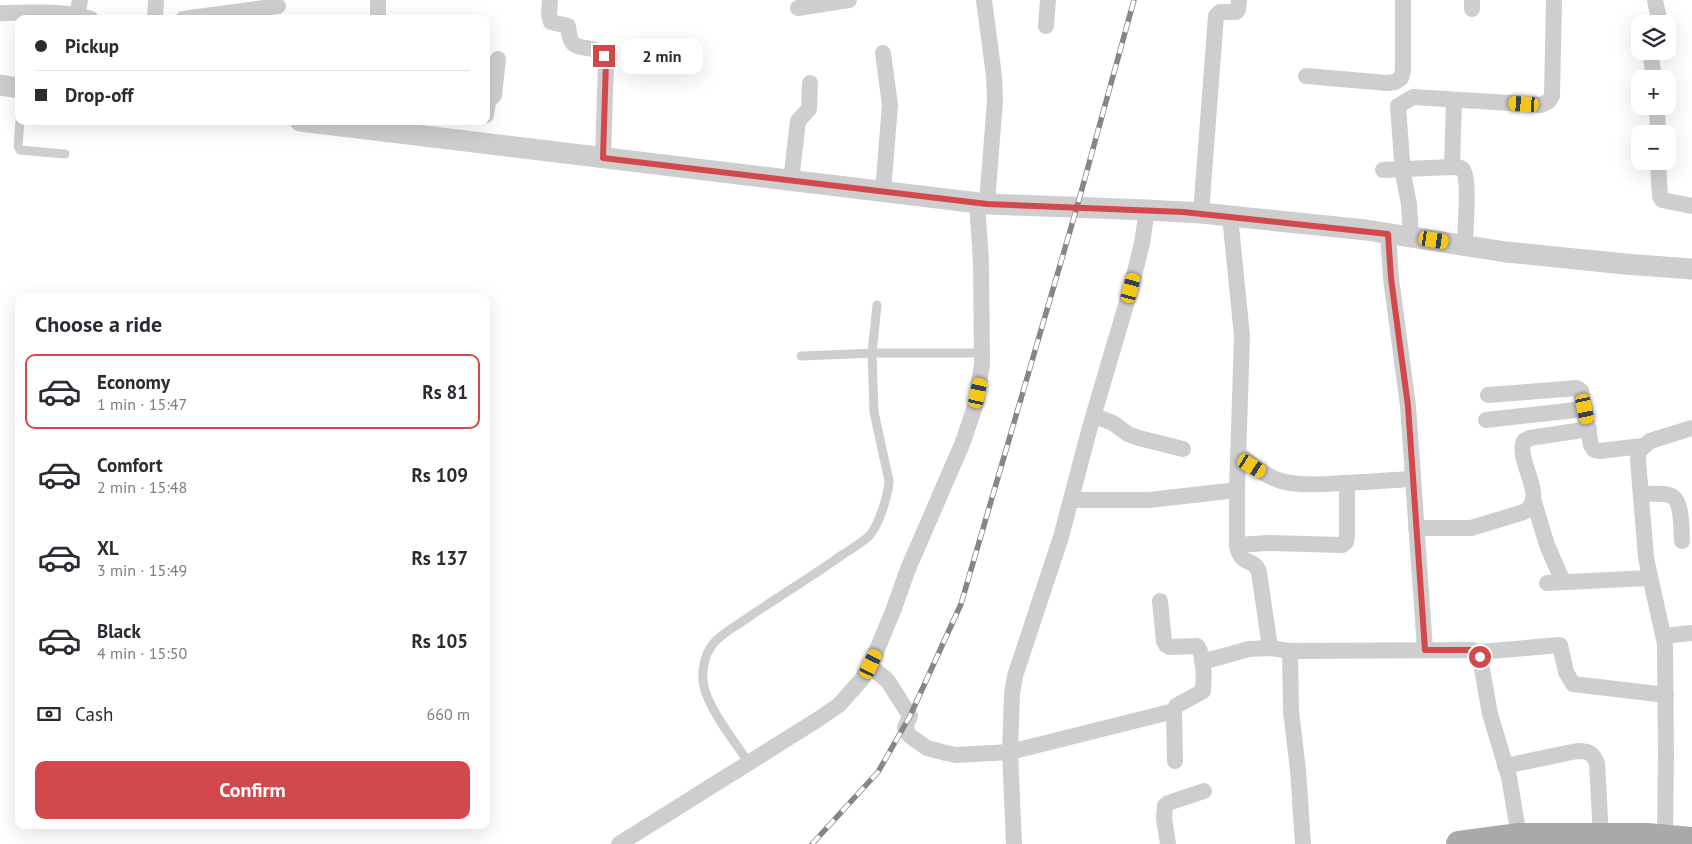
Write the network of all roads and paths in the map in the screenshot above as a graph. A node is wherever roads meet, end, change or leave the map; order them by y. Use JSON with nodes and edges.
{"nodes":[{"id":1,"x":156,"y":0,"type":"edge"},
{"id":2,"x":378,"y":0,"type":"edge"},
{"id":3,"x":550,"y":0,"type":"edge"},
{"id":4,"x":849,"y":0,"type":"edge"},
{"id":5,"x":984,"y":0,"type":"edge"},
{"id":6,"x":1048,"y":0,"type":"edge"},
{"id":7,"x":1239,"y":0,"type":"edge"},
{"id":8,"x":1403,"y":0,"type":"edge"},
{"id":9,"x":1554,"y":0,"type":"edge"},
{"id":10,"x":1655,"y":0,"type":"edge"},
{"id":11,"x":34,"y":6,"type":"edge"},
{"id":12,"x":278,"y":6,"type":"dead end"},
{"id":13,"x":798,"y":8,"type":"dead end"},
{"id":14,"x":83,"y":11,"type":"edge"},
{"id":15,"x":0,"y":13,"type":"edge"},
{"id":16,"x":155,"y":15,"type":"edge"},
{"id":17,"x":212,"y":15,"type":"edge"},
{"id":18,"x":378,"y":15,"type":"edge"},
{"id":19,"x":1658,"y":15,"type":"edge"},
{"id":20,"x":1046,"y":26,"type":"dead end"},
{"id":21,"x":883,"y":53,"type":"dead end"},
{"id":22,"x":498,"y":59,"type":"dead end"},
{"id":23,"x":1306,"y":76,"type":"dead end"},
{"id":24,"x":810,"y":83,"type":"dead end"},
{"id":25,"x":0,"y":85,"type":"edge"},
{"id":26,"x":15,"y":87,"type":"edge"},
{"id":27,"x":490,"y":99,"type":"edge"},
{"id":28,"x":1454,"y":100,"type":"junction"},
{"id":29,"x":20,"y":125,"type":"edge"},
{"id":30,"x":361,"y":125,"type":"edge"},
{"id":31,"x":485,"y":125,"type":"edge"},
{"id":32,"x":376,"y":126,"type":"edge"},
{"id":33,"x":483,"y":143,"type":"junction"},
{"id":34,"x":65,"y":154,"type":"dead end"},
{"id":35,"x":603,"y":158,"type":"junction"},
{"id":36,"x":1452,"y":167,"type":"junction"},
{"id":37,"x":1403,"y":169,"type":"junction"},
{"id":38,"x":1383,"y":170,"type":"dead end"},
{"id":39,"x":1659,"y":170,"type":"edge"},
{"id":40,"x":791,"y":180,"type":"junction"},
{"id":41,"x":883,"y":191,"type":"junction"},
{"id":42,"x":982,"y":203,"type":"junction"},
{"id":43,"x":1692,"y":206,"type":"edge"},
{"id":44,"x":1147,"y":210,"type":"junction"},
{"id":45,"x":1201,"y":214,"type":"junction"},
{"id":46,"x":1230,"y":216,"type":"junction"},
{"id":47,"x":1388,"y":234,"type":"junction"},
{"id":48,"x":1411,"y":237,"type":"junction"},
{"id":49,"x":1465,"y":245,"type":"junction"},
{"id":50,"x":1692,"y":269,"type":"edge"},
{"id":51,"x":877,"y":305,"type":"dead end"},
{"id":52,"x":982,"y":352,"type":"junction"},
{"id":53,"x":872,"y":353,"type":"junction"},
{"id":54,"x":801,"y":356,"type":"dead end"},
{"id":55,"x":1488,"y":395,"type":"dead end"},
{"id":56,"x":1585,"y":409,"type":"junction"},
{"id":57,"x":1094,"y":416,"type":"junction"},
{"id":58,"x":1486,"y":420,"type":"dead end"},
{"id":59,"x":1692,"y":428,"type":"edge"},
{"id":60,"x":1589,"y":429,"type":"junction"},
{"id":61,"x":1644,"y":446,"type":"junction"},
{"id":62,"x":1183,"y":449,"type":"dead end"},
{"id":63,"x":1239,"y":454,"type":"junction"},
{"id":64,"x":1413,"y":478,"type":"junction"},
{"id":65,"x":1347,"y":483,"type":"junction"},
{"id":66,"x":1237,"y":490,"type":"junction"},
{"id":67,"x":1641,"y":494,"type":"junction"},
{"id":68,"x":1071,"y":500,"type":"junction"},
{"id":69,"x":1534,"y":502,"type":"junction"},
{"id":70,"x":1416,"y":528,"type":"junction"},
{"id":71,"x":1682,"y":541,"type":"dead end"},
{"id":72,"x":1237,"y":545,"type":"junction"},
{"id":73,"x":1649,"y":578,"type":"junction"},
{"id":74,"x":1160,"y":601,"type":"dead end"},
{"id":75,"x":1692,"y":633,"type":"edge"},
{"id":76,"x":1664,"y":636,"type":"junction"},
{"id":77,"x":1270,"y":648,"type":"junction"},
{"id":78,"x":1425,"y":650,"type":"junction"},
{"id":79,"x":1290,"y":651,"type":"junction"},
{"id":80,"x":1479,"y":652,"type":"junction"},
{"id":81,"x":1202,"y":662,"type":"junction"},
{"id":82,"x":870,"y":666,"type":"junction"},
{"id":83,"x":1666,"y":695,"type":"junction"},
{"id":84,"x":1174,"y":711,"type":"junction"},
{"id":85,"x":1010,"y":752,"type":"junction"},
{"id":86,"x":1175,"y":761,"type":"dead end"},
{"id":87,"x":749,"y":763,"type":"junction"},
{"id":88,"x":1506,"y":766,"type":"junction"},
{"id":89,"x":1204,"y":791,"type":"dead end"},
{"id":90,"x":1601,"y":837,"type":"junction"},
{"id":91,"x":639,"y":838,"type":"edge"},
{"id":92,"x":1528,"y":839,"type":"edge"},
{"id":93,"x":1653,"y":839,"type":"edge"},
{"id":94,"x":1692,"y":840,"type":"edge"},
{"id":95,"x":619,"y":844,"type":"edge"},
{"id":96,"x":1014,"y":844,"type":"edge"},
{"id":97,"x":1168,"y":844,"type":"edge"},
{"id":98,"x":1302,"y":844,"type":"edge"},
{"id":99,"x":1459,"y":844,"type":"edge"}],
"edges":[{"from":1,"to":16,"type":"street"},
{"from":2,"to":18,"type":"street"},
{"from":3,"to":35,"type":"street"},
{"from":4,"to":13,"type":"street"},
{"from":5,"to":42,"type":"street"},
{"from":6,"to":20,"type":"street"},
{"from":7,"to":45,"type":"street"},
{"from":8,"to":23,"type":"street"},
{"from":9,"to":28,"type":"street"},
{"from":10,"to":19,"type":"street"},
{"from":11,"to":14,"type":"street"},
{"from":11,"to":15,"type":"street"},
{"from":12,"to":17,"type":"street"},
{"from":21,"to":41,"type":"street"},
{"from":22,"to":27,"type":"street"},
{"from":24,"to":40,"type":"street"},
{"from":25,"to":26,"type":"street"},
{"from":28,"to":36,"type":"street"},
{"from":28,"to":37,"type":"street"},
{"from":29,"to":34,"type":"lane"},
{"from":30,"to":32,"type":"street"},
{"from":31,"to":33,"type":"street"},
{"from":32,"to":33,"type":"street"},
{"from":33,"to":35,"type":"street"},
{"from":35,"to":40,"type":"street"},
{"from":36,"to":37,"type":"street"},
{"from":36,"to":49,"type":"street"},
{"from":37,"to":38,"type":"street"},
{"from":37,"to":48,"type":"street"},
{"from":39,"to":43,"type":"street"},
{"from":40,"to":41,"type":"street"},
{"from":41,"to":42,"type":"street"},
{"from":42,"to":44,"type":"street"},
{"from":42,"to":52,"type":"street"},
{"from":44,"to":45,"type":"street"},
{"from":44,"to":57,"type":"street"},
{"from":45,"to":46,"type":"street"},
{"from":46,"to":47,"type":"street"},
{"from":46,"to":63,"type":"street"},
{"from":47,"to":48,"type":"street"},
{"from":47,"to":64,"type":"street"},
{"from":48,"to":49,"type":"street"},
{"from":49,"to":50,"type":"street"},
{"from":51,"to":53,"type":"lane"},
{"from":52,"to":53,"type":"lane"},
{"from":52,"to":82,"type":"street"},
{"from":53,"to":54,"type":"lane"},
{"from":53,"to":87,"type":"lane"},
{"from":55,"to":56,"type":"street"},
{"from":56,"to":58,"type":"street"},
{"from":56,"to":60,"type":"street"},
{"from":57,"to":62,"type":"street"},
{"from":57,"to":68,"type":"street"},
{"from":59,"to":61,"type":"street"},
{"from":60,"to":61,"type":"street"},
{"from":60,"to":69,"type":"street"},
{"from":61,"to":67,"type":"street"},
{"from":63,"to":65,"type":"street"},
{"from":63,"to":66,"type":"street"},
{"from":64,"to":65,"type":"street"},
{"from":64,"to":70,"type":"street"},
{"from":65,"to":72,"type":"street"},
{"from":66,"to":68,"type":"street"},
{"from":66,"to":72,"type":"street"},
{"from":67,"to":71,"type":"street"},
{"from":67,"to":73,"type":"street"},
{"from":68,"to":85,"type":"street"},
{"from":69,"to":70,"type":"street"},
{"from":69,"to":73,"type":"street"},
{"from":70,"to":78,"type":"street"},
{"from":72,"to":77,"type":"street"},
{"from":73,"to":76,"type":"street"},
{"from":74,"to":81,"type":"street"},
{"from":75,"to":76,"type":"street"},
{"from":76,"to":83,"type":"street"},
{"from":77,"to":79,"type":"street"},
{"from":77,"to":81,"type":"street"},
{"from":78,"to":79,"type":"street"},
{"from":78,"to":80,"type":"street"},
{"from":79,"to":98,"type":"street"},
{"from":80,"to":83,"type":"street"},
{"from":80,"to":88,"type":"street"},
{"from":81,"to":84,"type":"street"},
{"from":82,"to":85,"type":"street"},
{"from":82,"to":87,"type":"street"},
{"from":83,"to":93,"type":"street"},
{"from":84,"to":85,"type":"street"},
{"from":84,"to":86,"type":"street"},
{"from":85,"to":96,"type":"street"},
{"from":87,"to":91,"type":"street"},
{"from":88,"to":90,"type":"street"},
{"from":88,"to":92,"type":"street"},
{"from":89,"to":97,"type":"street"},
{"from":90,"to":92,"type":"main road"},
{"from":90,"to":93,"type":"main road"},
{"from":91,"to":95,"type":"street"},
{"from":92,"to":99,"type":"main road"},
{"from":93,"to":94,"type":"main road"}]}
